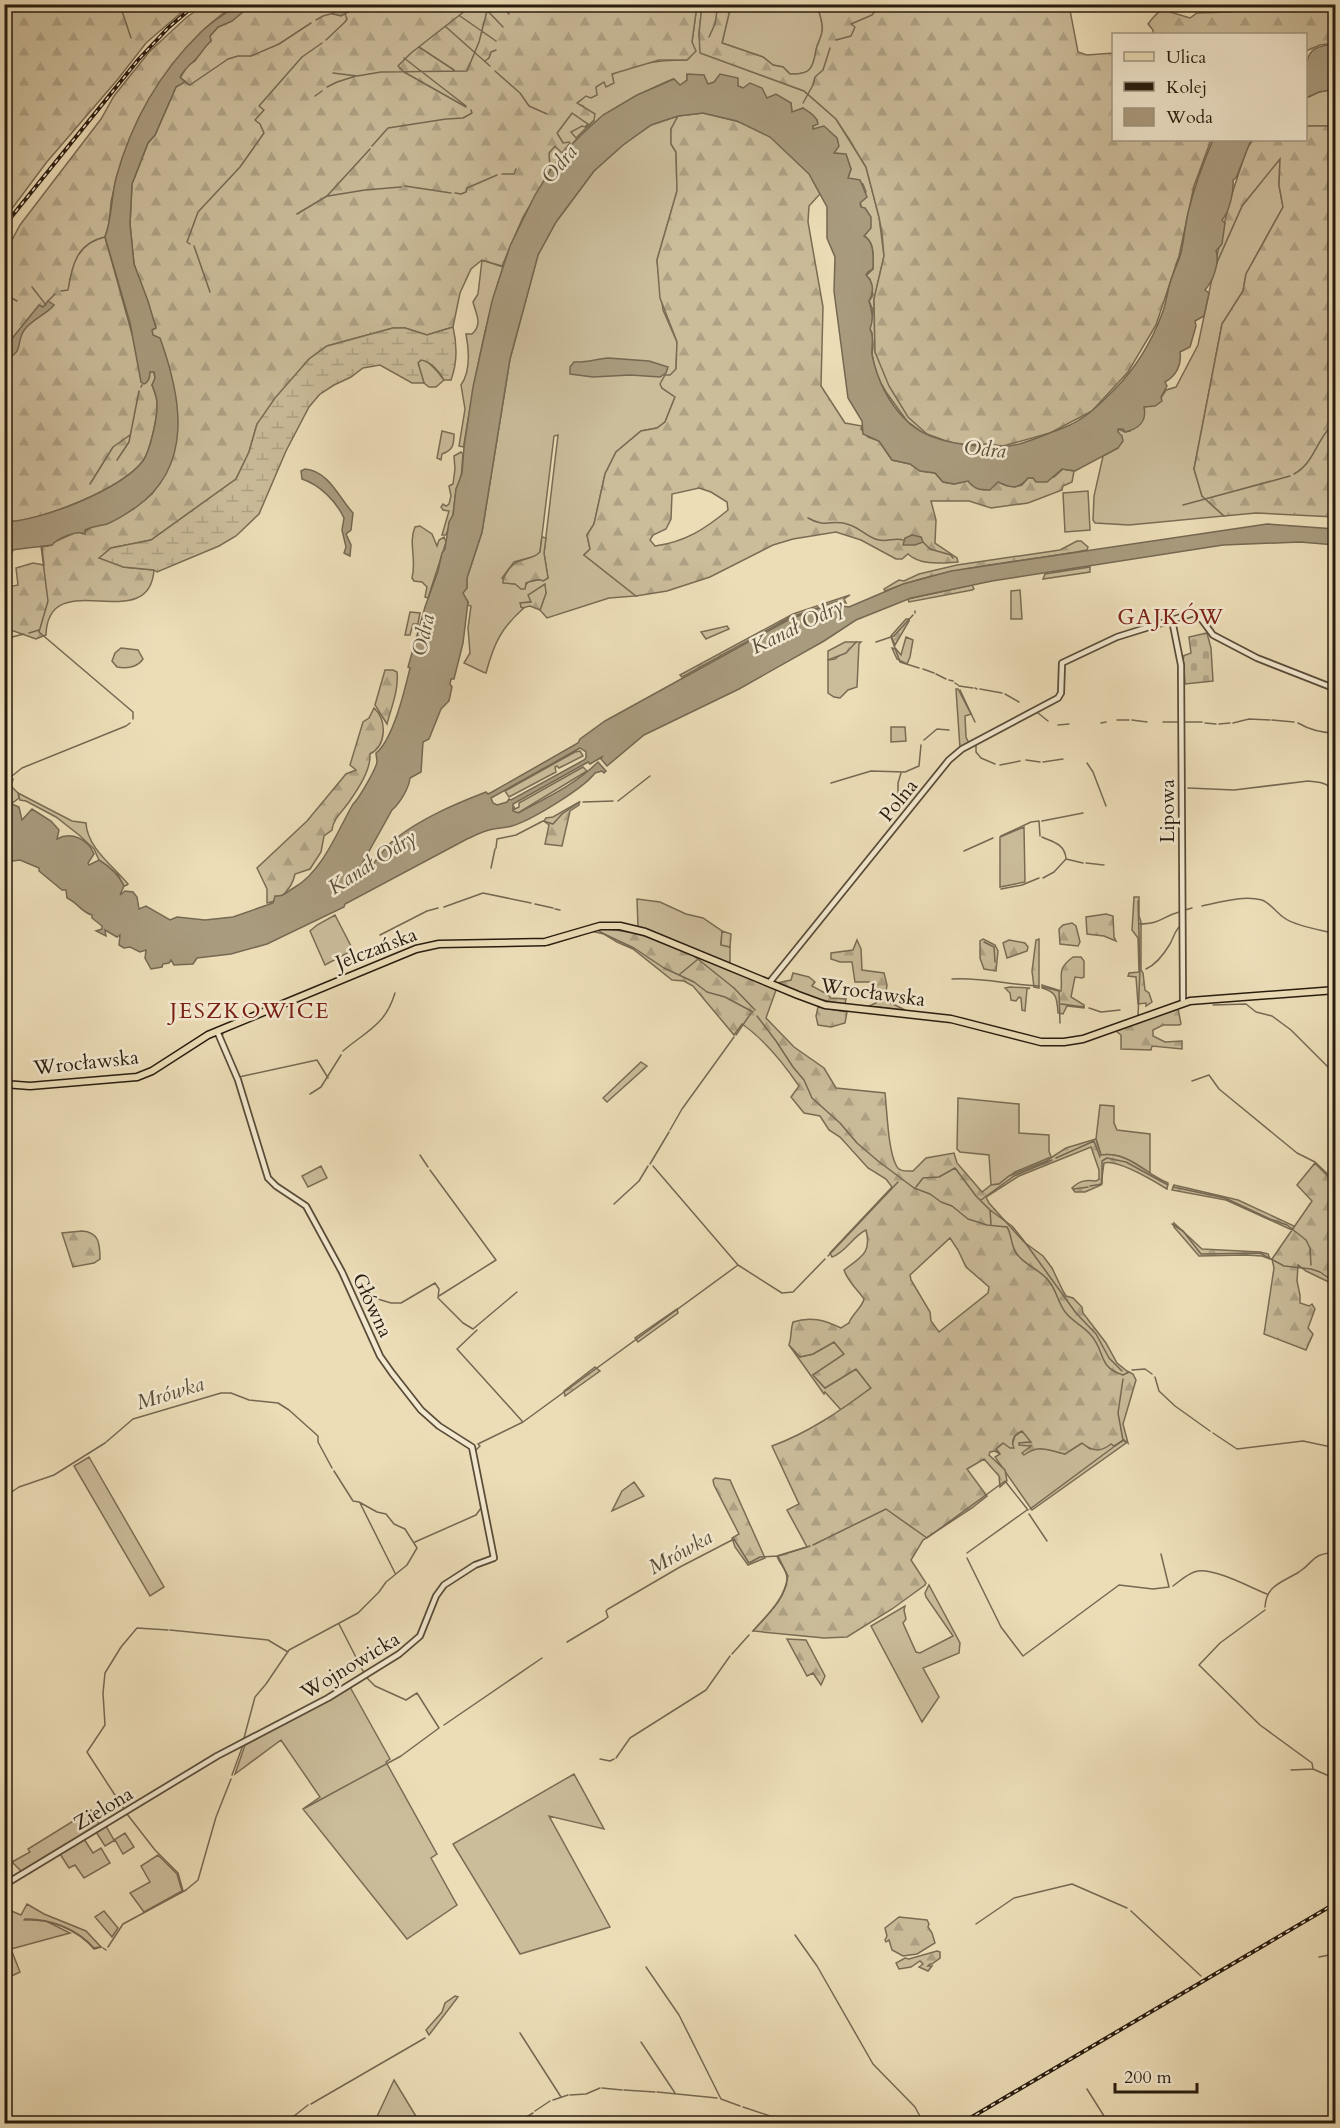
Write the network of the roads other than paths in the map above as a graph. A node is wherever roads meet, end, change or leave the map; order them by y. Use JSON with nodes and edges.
{"nodes":[{"id":1,"x":1172,"y":620,"type":"junction"},
{"id":2,"x":1335,"y":689,"type":"edge"},
{"id":3,"x":612,"y":926,"type":"joint"},
{"id":4,"x":769,"y":983,"type":"junction"},
{"id":5,"x":1335,"y":990,"type":"edge"},
{"id":6,"x":1183,"y":1003,"type":"junction"},
{"id":7,"x":217,"y":1031,"type":"junction"},
{"id":8,"x":168,"y":1061,"type":"joint"},
{"id":9,"x":4,"y":1084,"type":"edge"},
{"id":10,"x":468,"y":1569,"type":"joint"},
{"id":11,"x":217,"y":1756,"type":"joint"},
{"id":12,"x":4,"y":1885,"type":"edge"}],
"edges":[{"from":1,"to":2,"type":"street"},
{"from":1,"to":4,"type":"street","name":"Polna"},
{"from":1,"to":6,"type":"street","name":"Lipowa"},
{"from":3,"to":4,"type":"main road","name":"Wrocławska"},
{"from":3,"to":7,"type":"main road","name":"Jelczańska"},
{"from":4,"to":6,"type":"main road","name":"Wrocławska"},
{"from":5,"to":6,"type":"main road"},
{"from":7,"to":8,"type":"main road","name":"Jelczańska"},
{"from":7,"to":10,"type":"street","name":"Główna"},
{"from":8,"to":9,"type":"main road","name":"Wrocławska"},
{"from":10,"to":11,"type":"street","name":"Wojnowicka"},
{"from":11,"to":12,"type":"street","name":"Zielona"}]}
